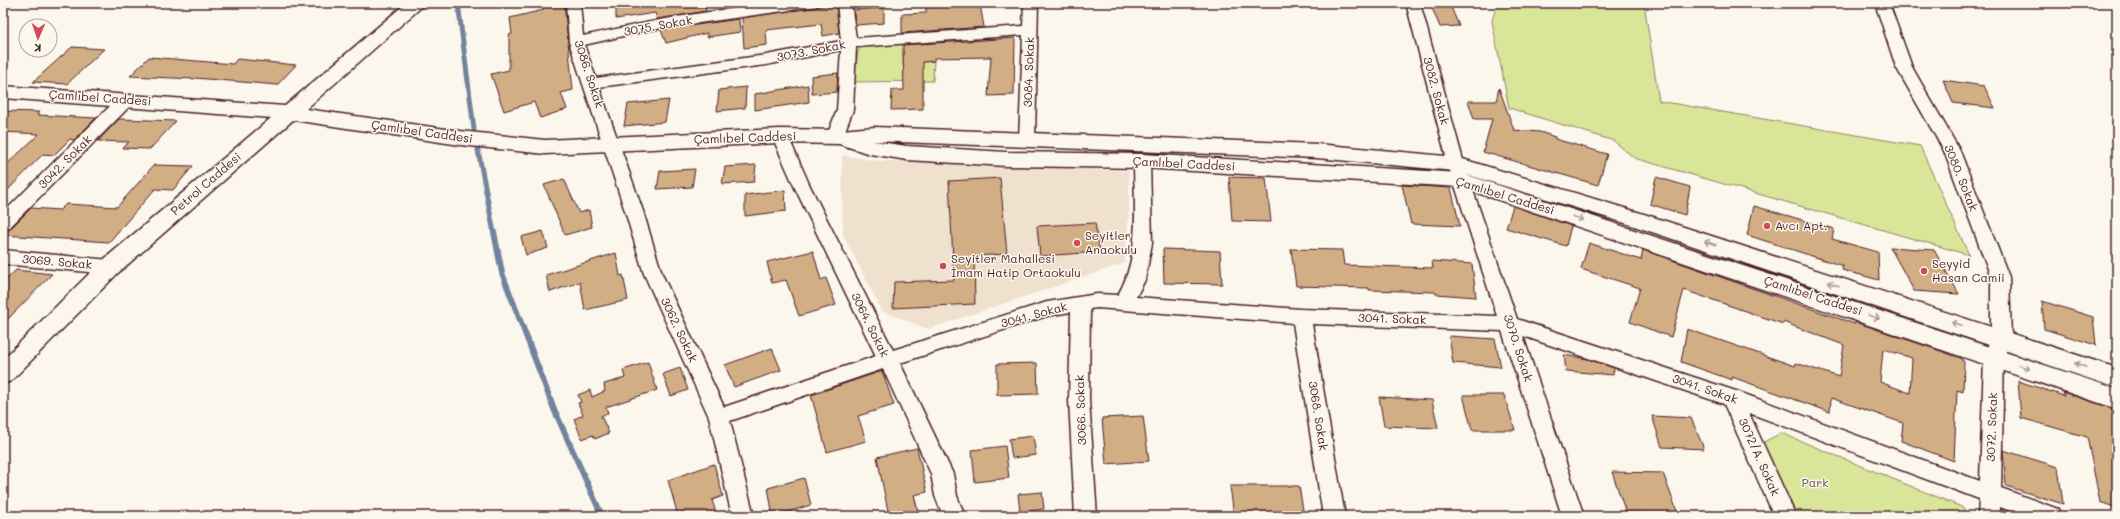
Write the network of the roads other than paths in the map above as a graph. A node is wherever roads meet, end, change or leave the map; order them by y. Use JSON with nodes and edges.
{"nodes":[{"id":1,"x":417,"y":3,"type":"edge"},
{"id":2,"x":573,"y":3,"type":"edge"},
{"id":3,"x":812,"y":3,"type":"edge"},
{"id":4,"x":844,"y":3,"type":"edge"},
{"id":5,"x":1031,"y":3,"type":"edge"},
{"id":6,"x":1413,"y":3,"type":"edge"},
{"id":7,"x":1882,"y":3,"type":"edge"},
{"id":8,"x":1031,"y":30,"type":"junction"},
{"id":9,"x":576,"y":42,"type":"junction"},
{"id":10,"x":849,"y":43,"type":"junction"},
{"id":11,"x":592,"y":83,"type":"junction"},
{"id":12,"x":3,"y":92,"type":"edge"},
{"id":13,"x":126,"y":100,"type":"junction"},
{"id":14,"x":290,"y":113,"type":"junction"},
{"id":15,"x":780,"y":136,"type":"junction"},
{"id":16,"x":838,"y":137,"type":"junction"},
{"id":17,"x":1027,"y":140,"type":"junction"},
{"id":18,"x":612,"y":144,"type":"junction"},
{"id":19,"x":1142,"y":161,"type":"junction"},
{"id":20,"x":1459,"y":172,"type":"junction"},
{"id":21,"x":3,"y":224,"type":"edge"},
{"id":22,"x":3,"y":257,"type":"edge"},
{"id":23,"x":110,"y":267,"type":"junction"},
{"id":24,"x":1123,"y":302,"type":"junction"},
{"id":25,"x":1081,"y":303,"type":"junction"},
{"id":26,"x":1301,"y":316,"type":"junction"},
{"id":27,"x":1510,"y":324,"type":"junction"},
{"id":28,"x":1997,"y":348,"type":"junction"},
{"id":29,"x":886,"y":360,"type":"junction"},
{"id":30,"x":3,"y":374,"type":"edge"},
{"id":31,"x":2117,"y":378,"type":"edge"},
{"id":32,"x":1732,"y":398,"type":"junction"},
{"id":33,"x":2117,"y":399,"type":"edge"},
{"id":34,"x":719,"y":417,"type":"junction"},
{"id":35,"x":1990,"y":494,"type":"junction"},
{"id":36,"x":743,"y":516,"type":"edge"},
{"id":37,"x":954,"y":516,"type":"edge"},
{"id":38,"x":1086,"y":516,"type":"edge"},
{"id":39,"x":1334,"y":516,"type":"edge"},
{"id":40,"x":1573,"y":516,"type":"edge"},
{"id":41,"x":1785,"y":516,"type":"edge"},
{"id":42,"x":1989,"y":516,"type":"edge"},
{"id":43,"x":2050,"y":516,"type":"edge"}],
"edges":[{"from":1,"to":14,"type":"street","name":"Petrol Caddesi"},
{"from":2,"to":9,"type":"street","name":"3086. Sokak"},
{"from":3,"to":9,"type":"street","name":"3075. Sokak"},
{"from":4,"to":10,"type":"street"},
{"from":5,"to":8,"type":"street","name":"3084. Sokak"},
{"from":6,"to":20,"type":"street","name":"3082. Sokak"},
{"from":7,"to":28,"type":"street","name":"3080. Sokak"},
{"from":8,"to":10,"type":"street","name":"3073. Sokak"},
{"from":8,"to":17,"type":"street","name":"3084. Sokak"},
{"from":9,"to":11,"type":"street","name":"3086. Sokak"},
{"from":10,"to":11,"type":"street","name":"3073. Sokak"},
{"from":10,"to":16,"type":"street"},
{"from":11,"to":18,"type":"street","name":"3086. Sokak"},
{"from":12,"to":13,"type":"street","name":"Çamlıbel Caddesi"},
{"from":13,"to":14,"type":"street","name":"Çamlıbel Caddesi"},
{"from":13,"to":21,"type":"street","name":"3042. Sokak"},
{"from":14,"to":18,"type":"street","name":"Çamlıbel Caddesi"},
{"from":14,"to":23,"type":"street","name":"Petrol Caddesi"},
{"from":15,"to":16,"type":"street","name":"Çamlıbel Caddesi"},
{"from":15,"to":18,"type":"street","name":"Çamlıbel Caddesi"},
{"from":15,"to":29,"type":"street","name":"3064. Sokak"},
{"from":16,"to":17,"type":"street","name":"Çamlıbel Caddesi"},
{"from":16,"to":19,"type":"street","name":"Çamlıbel Caddesi"},
{"from":17,"to":20,"type":"street","name":"Çamlıbel Caddesi"},
{"from":18,"to":34,"type":"street","name":"3062. Sokak"},
{"from":19,"to":20,"type":"street","name":"Çamlıbel Caddesi"},
{"from":19,"to":24,"type":"street"},
{"from":20,"to":27,"type":"street","name":"3070. Sokak"},
{"from":20,"to":28,"type":"street","name":"Çamlıbel Caddesi"},
{"from":22,"to":23,"type":"street","name":"3069. Sokak"},
{"from":23,"to":30,"type":"street","name":"Petrol Caddesi"},
{"from":24,"to":25,"type":"street","name":"3041. Sokak"},
{"from":24,"to":26,"type":"street","name":"3041. Sokak"},
{"from":25,"to":29,"type":"street","name":"3041. Sokak"},
{"from":25,"to":38,"type":"street","name":"3066. Sokak"},
{"from":26,"to":27,"type":"street","name":"3041. Sokak"},
{"from":26,"to":39,"type":"street","name":"3068. Sokak"},
{"from":27,"to":32,"type":"street","name":"3041. Sokak"},
{"from":27,"to":40,"type":"street","name":"3070. Sokak"},
{"from":31,"to":28,"type":"street","name":"Çamlıbel Caddesi","one_way":true},
{"from":28,"to":33,"type":"street","name":"Çamlıbel Caddesi","one_way":true},
{"from":28,"to":35,"type":"street","name":"3072. Sokak"},
{"from":29,"to":34,"type":"street","name":"3041. Sokak"},
{"from":29,"to":37,"type":"street","name":"3064. Sokak"},
{"from":32,"to":35,"type":"street","name":"3041. Sokak"},
{"from":32,"to":41,"type":"street","name":"3072/A. Sokak"},
{"from":34,"to":36,"type":"street","name":"3062. Sokak"},
{"from":35,"to":42,"type":"street","name":"3072. Sokak"},
{"from":35,"to":43,"type":"street","name":"3041. Sokak"}]}
